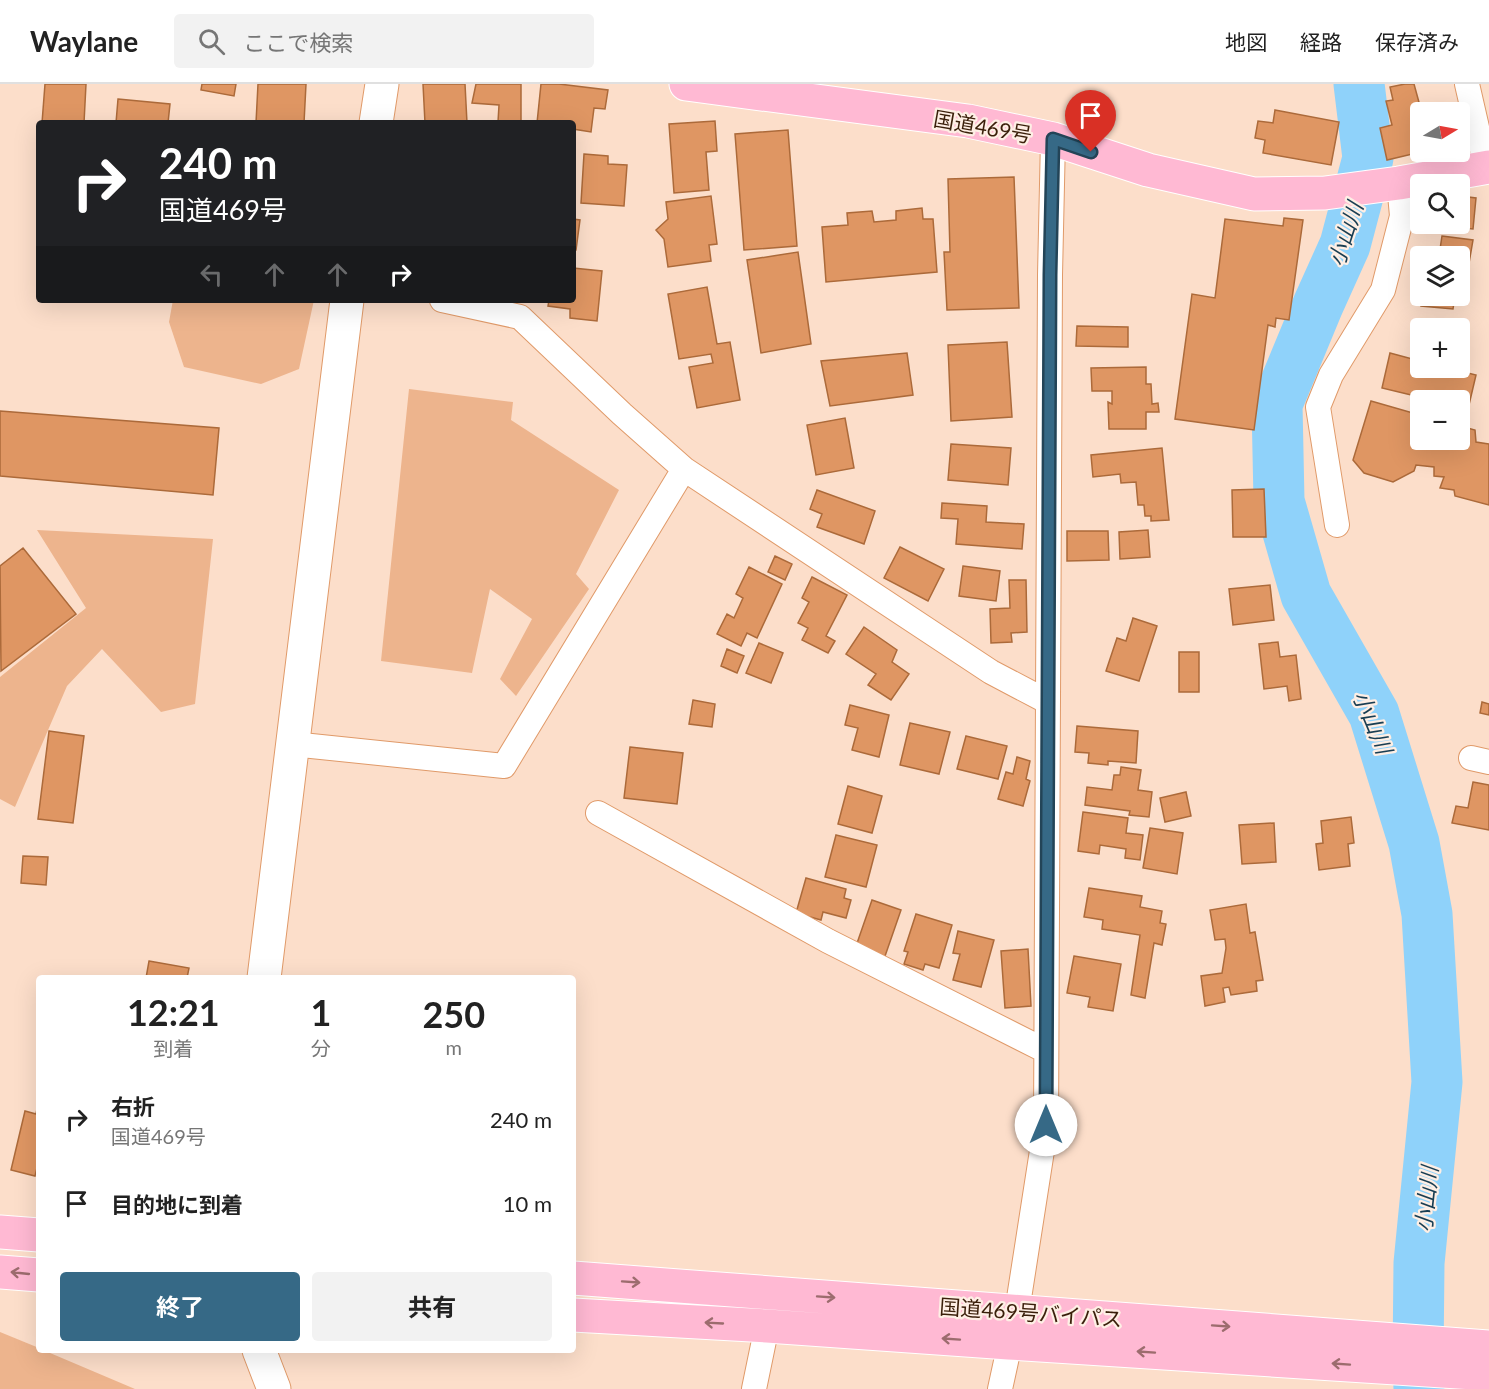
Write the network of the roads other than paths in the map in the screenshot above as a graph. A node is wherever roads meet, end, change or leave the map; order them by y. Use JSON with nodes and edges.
{"nodes":[{"id":1,"x":382,"y":84,"type":"edge"},
{"id":2,"x":686,"y":84,"type":"edge"},
{"id":3,"x":1467,"y":84,"type":"edge"},
{"id":4,"x":376,"y":120,"type":"edge"},
{"id":5,"x":1053,"y":139,"type":"junction"},
{"id":6,"x":1487,"y":167,"type":"edge"},
{"id":7,"x":1390,"y":184,"type":"junction"},
{"id":8,"x":347,"y":303,"type":"edge"},
{"id":9,"x":457,"y":303,"type":"edge"},
{"id":10,"x":684,"y":469,"type":"junction"},
{"id":11,"x":1337,"y":525,"type":"dead end"},
{"id":12,"x":1048,"y":702,"type":"junction"},
{"id":13,"x":292,"y":744,"type":"junction"},
{"id":14,"x":598,"y":813,"type":"dead end"},
{"id":15,"x":264,"y":975,"type":"edge"},
{"id":16,"x":1046,"y":1051,"type":"junction"},
{"id":17,"x":0,"y":1232,"type":"edge"},
{"id":18,"x":36,"y":1235,"type":"edge"},
{"id":19,"x":0,"y":1272,"type":"edge"},
{"id":20,"x":36,"y":1275,"type":"edge"},
{"id":21,"x":576,"y":1278,"type":"edge"},
{"id":22,"x":1017,"y":1311,"type":"junction"},
{"id":23,"x":576,"y":1315,"type":"edge"},
{"id":24,"x":767,"y":1326,"type":"junction"},
{"id":25,"x":1009,"y":1343,"type":"junction"},
{"id":26,"x":260,"y":1353,"type":"edge"},
{"id":27,"x":1400,"y":1354,"type":"junction"},
{"id":28,"x":1468,"y":1354,"type":"edge"},
{"id":29,"x":1489,"y":1374,"type":"edge"},
{"id":30,"x":274,"y":1389,"type":"edge"},
{"id":31,"x":754,"y":1389,"type":"edge"},
{"id":32,"x":1000,"y":1389,"type":"edge"}],
"edges":[{"from":1,"to":4,"type":"street"},
{"from":2,"to":5,"type":"highway","name":"国道469号"},
{"from":3,"to":6,"type":"street"},
{"from":5,"to":7,"type":"highway","name":"国道469号"},
{"from":5,"to":12,"type":"street"},
{"from":6,"to":7,"type":"highway","name":"国道469号"},
{"from":7,"to":11,"type":"street"},
{"from":8,"to":13,"type":"street"},
{"from":9,"to":10,"type":"street"},
{"from":10,"to":12,"type":"street"},
{"from":10,"to":13,"type":"street"},
{"from":12,"to":16,"type":"street"},
{"from":13,"to":15,"type":"street"},
{"from":14,"to":16,"type":"street"},
{"from":16,"to":22,"type":"street"},
{"from":17,"to":18,"type":"highway"},
{"from":20,"to":19,"type":"highway","one_way":true},
{"from":21,"to":22,"type":"highway","name":"国道469号バイパス","one_way":true},
{"from":22,"to":25,"type":"street"},
{"from":22,"to":27,"type":"highway","name":"国道469号バイパス","one_way":true},
{"from":24,"to":23,"type":"highway","name":"国道469号バイパス","one_way":true},
{"from":25,"to":24,"type":"highway","name":"国道469号バイパス","one_way":true},
{"from":24,"to":31,"type":"street"},
{"from":27,"to":25,"type":"highway","name":"国道469号バイパス","one_way":true},
{"from":25,"to":32,"type":"street"},
{"from":26,"to":30,"type":"street"},
{"from":27,"to":28,"type":"highway","name":"国道469号バイパス"},
{"from":28,"to":29,"type":"highway","name":"国道469号バイパス"}]}
